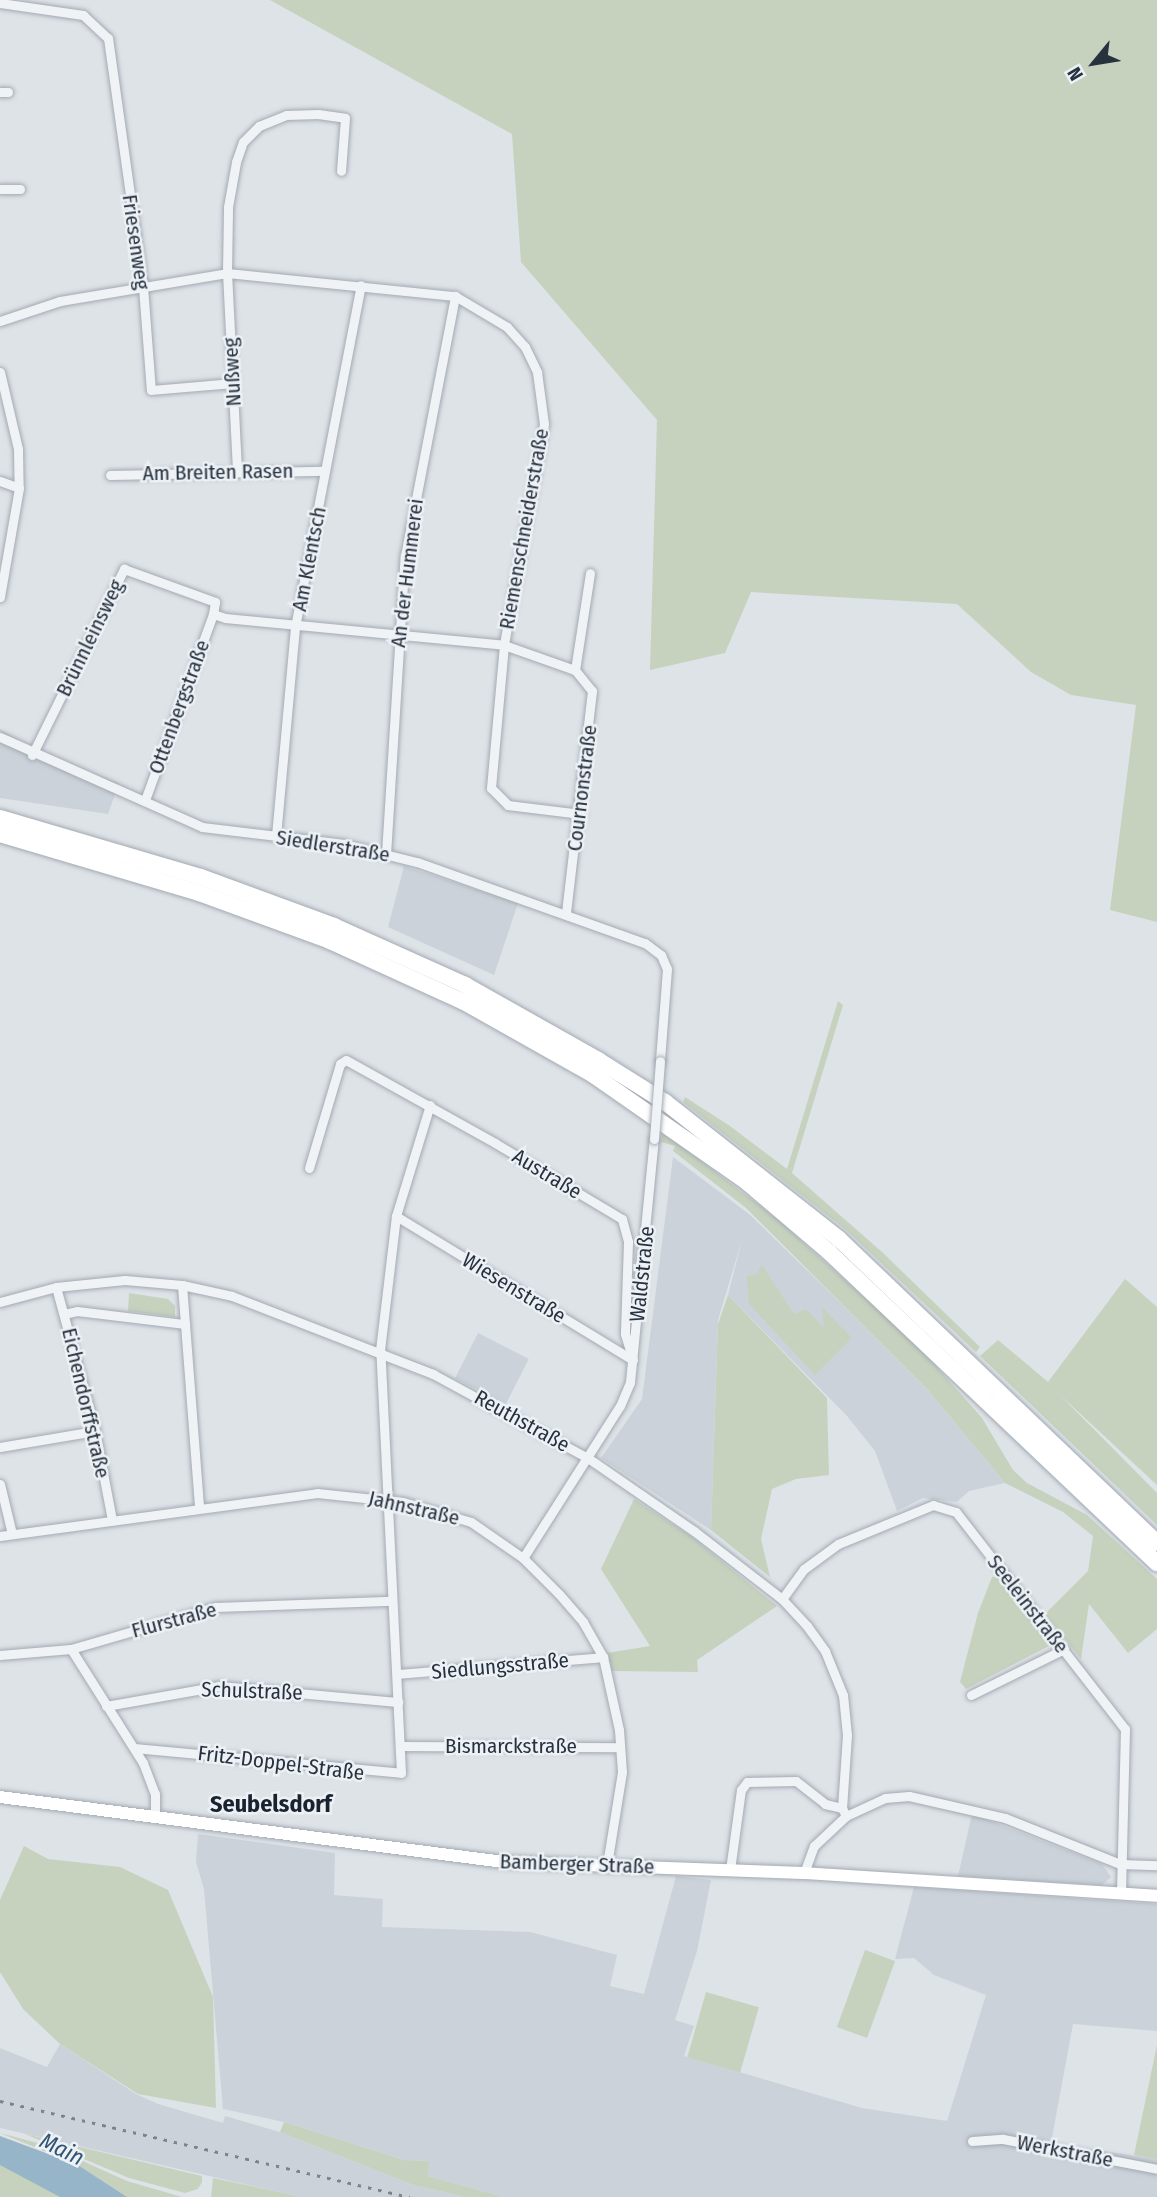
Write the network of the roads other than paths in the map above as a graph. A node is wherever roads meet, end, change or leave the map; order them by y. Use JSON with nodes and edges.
{"nodes":[{"id":1,"x":0,"y":3,"type":"edge"},
{"id":2,"x":341,"y":171,"type":"dead end"},
{"id":3,"x":0,"y":189,"type":"edge"},
{"id":4,"x":20,"y":189,"type":"dead end"},
{"id":5,"x":227,"y":273,"type":"junction"},
{"id":6,"x":361,"y":285,"type":"junction"},
{"id":7,"x":143,"y":287,"type":"junction"},
{"id":8,"x":455,"y":296,"type":"junction"},
{"id":9,"x":0,"y":321,"type":"edge"},
{"id":10,"x":0,"y":372,"type":"edge"},
{"id":11,"x":232,"y":383,"type":"junction"},
{"id":12,"x":237,"y":470,"type":"junction"},
{"id":13,"x":325,"y":471,"type":"junction"},
{"id":14,"x":110,"y":475,"type":"dead end"},
{"id":15,"x":0,"y":481,"type":"edge"},
{"id":16,"x":19,"y":488,"type":"junction"},
{"id":17,"x":590,"y":573,"type":"dead end"},
{"id":18,"x":0,"y":597,"type":"edge"},
{"id":19,"x":215,"y":602,"type":"joint"},
{"id":20,"x":213,"y":614,"type":"junction"},
{"id":21,"x":295,"y":627,"type":"junction"},
{"id":22,"x":398,"y":638,"type":"junction"},
{"id":23,"x":504,"y":645,"type":"junction"},
{"id":24,"x":575,"y":670,"type":"junction"},
{"id":25,"x":0,"y":737,"type":"edge"},
{"id":26,"x":32,"y":755,"type":"junction"},
{"id":27,"x":145,"y":800,"type":"junction"},
{"id":28,"x":580,"y":814,"type":"junction"},
{"id":29,"x":0,"y":818,"type":"edge"},
{"id":30,"x":0,"y":834,"type":"edge"},
{"id":31,"x":276,"y":836,"type":"junction"},
{"id":32,"x":386,"y":854,"type":"junction"},
{"id":33,"x":566,"y":913,"type":"junction"},
{"id":34,"x":664,"y":960,"type":"joint"},
{"id":35,"x":430,"y":1105,"type":"junction"},
{"id":36,"x":309,"y":1168,"type":"dead end"},
{"id":37,"x":396,"y":1216,"type":"junction"},
{"id":38,"x":182,"y":1285,"type":"junction"},
{"id":39,"x":56,"y":1287,"type":"junction"},
{"id":40,"x":0,"y":1302,"type":"edge"},
{"id":41,"x":64,"y":1314,"type":"junction"},
{"id":42,"x":185,"y":1324,"type":"junction"},
{"id":43,"x":380,"y":1350,"type":"junction"},
{"id":44,"x":633,"y":1360,"type":"junction"},
{"id":45,"x":95,"y":1431,"type":"junction"},
{"id":46,"x":0,"y":1447,"type":"edge"},
{"id":47,"x":587,"y":1458,"type":"junction"},
{"id":48,"x":0,"y":1484,"type":"edge"},
{"id":49,"x":386,"y":1499,"type":"junction"},
{"id":50,"x":199,"y":1507,"type":"junction"},
{"id":51,"x":112,"y":1520,"type":"junction"},
{"id":52,"x":12,"y":1534,"type":"junction"},
{"id":53,"x":0,"y":1536,"type":"edge"},
{"id":54,"x":1157,"y":1542,"type":"edge"},
{"id":55,"x":523,"y":1558,"type":"junction"},
{"id":56,"x":1157,"y":1563,"type":"edge"},
{"id":57,"x":782,"y":1599,"type":"junction"},
{"id":58,"x":391,"y":1601,"type":"junction"},
{"id":59,"x":71,"y":1649,"type":"junction"},
{"id":60,"x":1064,"y":1649,"type":"junction"},
{"id":61,"x":0,"y":1655,"type":"edge"},
{"id":62,"x":603,"y":1657,"type":"junction"},
{"id":63,"x":397,"y":1674,"type":"junction"},
{"id":64,"x":971,"y":1695,"type":"dead end"},
{"id":65,"x":398,"y":1702,"type":"junction"},
{"id":66,"x":106,"y":1706,"type":"junction"},
{"id":67,"x":402,"y":1746,"type":"junction"},
{"id":68,"x":621,"y":1747,"type":"junction"},
{"id":69,"x":134,"y":1748,"type":"junction"},
{"id":70,"x":0,"y":1797,"type":"edge"},
{"id":71,"x":844,"y":1812,"type":"junction"},
{"id":72,"x":155,"y":1817,"type":"junction"},
{"id":73,"x":1120,"y":1864,"type":"junction"},
{"id":74,"x":607,"y":1865,"type":"junction"},
{"id":75,"x":1157,"y":1865,"type":"edge"},
{"id":76,"x":730,"y":1870,"type":"junction"},
{"id":77,"x":804,"y":1873,"type":"junction"},
{"id":78,"x":1121,"y":1894,"type":"junction"},
{"id":79,"x":1156,"y":1895,"type":"edge"},
{"id":80,"x":972,"y":2141,"type":"dead end"},
{"id":81,"x":1157,"y":2169,"type":"edge"}],
"edges":[{"from":1,"to":7,"type":"street","name":"Friesenweg"},
{"from":2,"to":5,"type":"street","name":"Nußweg"},
{"from":3,"to":4,"type":"street"},
{"from":5,"to":6,"type":"street","name":"Riemenschneiderstraße"},
{"from":5,"to":7,"type":"street","name":"Riemenschneiderstraße"},
{"from":5,"to":11,"type":"street","name":"Nußweg"},
{"from":6,"to":8,"type":"street","name":"Riemenschneiderstraße"},
{"from":6,"to":13,"type":"street","name":"Am Klentsch"},
{"from":7,"to":9,"type":"street","name":"Riemenschneiderstraße"},
{"from":7,"to":11,"type":"street","name":"Friesenweg"},
{"from":8,"to":22,"type":"street","name":"An der Hummerei"},
{"from":8,"to":23,"type":"street","name":"Riemenschneiderstraße"},
{"from":10,"to":16,"type":"street"},
{"from":11,"to":12,"type":"street","name":"Nußweg"},
{"from":12,"to":13,"type":"street","name":"Am Breiten Rasen"},
{"from":12,"to":14,"type":"street","name":"Am Breiten Rasen"},
{"from":13,"to":21,"type":"street","name":"Am Klentsch"},
{"from":15,"to":16,"type":"street"},
{"from":16,"to":18,"type":"street"},
{"from":17,"to":24,"type":"street"},
{"from":19,"to":20,"type":"street","name":"Ottenbergstraße"},
{"from":19,"to":26,"type":"street","name":"Brünnleinsweg"},
{"from":20,"to":21,"type":"street"},
{"from":20,"to":27,"type":"street","name":"Ottenbergstraße"},
{"from":21,"to":22,"type":"street"},
{"from":21,"to":31,"type":"street","name":"Am Klentsch"},
{"from":22,"to":23,"type":"street"},
{"from":22,"to":32,"type":"street","name":"An der Hummerei"},
{"from":23,"to":24,"type":"street"},
{"from":23,"to":28,"type":"street","name":"Riemenschneiderstraße"},
{"from":24,"to":28,"type":"street","name":"Cournonstraße"},
{"from":25,"to":26,"type":"street","name":"Siedlerstraße"},
{"from":26,"to":27,"type":"street","name":"Siedlerstraße"},
{"from":27,"to":31,"type":"street","name":"Siedlerstraße"},
{"from":28,"to":33,"type":"street","name":"Cournonstraße"},
{"from":29,"to":54,"type":"highway"},
{"from":30,"to":56,"type":"highway"},
{"from":31,"to":32,"type":"street","name":"Siedlerstraße"},
{"from":32,"to":33,"type":"street","name":"Siedlerstraße"},
{"from":33,"to":34,"type":"street","name":"Siedlerstraße"},
{"from":34,"to":44,"type":"street","name":"Waldstraße","bridge":true},
{"from":35,"to":36,"type":"street","name":"Austraße"},
{"from":35,"to":37,"type":"street"},
{"from":35,"to":44,"type":"street","name":"Austraße"},
{"from":37,"to":43,"type":"street"},
{"from":37,"to":44,"type":"street","name":"Wiesenstraße"},
{"from":38,"to":39,"type":"street","name":"Reuthstraße"},
{"from":38,"to":42,"type":"street"},
{"from":38,"to":43,"type":"street","name":"Reuthstraße"},
{"from":39,"to":40,"type":"street","name":"Reuthstraße"},
{"from":39,"to":41,"type":"street","name":"Eichendorffstraße"},
{"from":41,"to":42,"type":"street"},
{"from":41,"to":45,"type":"street","name":"Eichendorffstraße"},
{"from":42,"to":50,"type":"street"},
{"from":43,"to":47,"type":"street","name":"Reuthstraße"},
{"from":43,"to":49,"type":"street"},
{"from":44,"to":47,"type":"street","name":"Waldstraße"},
{"from":45,"to":46,"type":"street"},
{"from":45,"to":51,"type":"street","name":"Eichendorffstraße"},
{"from":47,"to":55,"type":"street","name":"Waldstraße"},
{"from":47,"to":57,"type":"street","name":"Reuthstraße"},
{"from":48,"to":52,"type":"street"},
{"from":49,"to":50,"type":"street","name":"Jahnstraße"},
{"from":49,"to":55,"type":"street","name":"Jahnstraße"},
{"from":49,"to":58,"type":"street"},
{"from":50,"to":51,"type":"street","name":"Jahnstraße"},
{"from":51,"to":52,"type":"street","name":"Jahnstraße"},
{"from":52,"to":53,"type":"street","name":"Jahnstraße"},
{"from":55,"to":62,"type":"street","name":"Jahnstraße"},
{"from":57,"to":60,"type":"street","name":"Seeleinstraße"},
{"from":57,"to":71,"type":"street","name":"Reuthstraße"},
{"from":58,"to":59,"type":"street","name":"Flurstraße"},
{"from":58,"to":63,"type":"street"},
{"from":59,"to":61,"type":"street","name":"Flurstraße"},
{"from":59,"to":66,"type":"street"},
{"from":60,"to":64,"type":"street"},
{"from":60,"to":73,"type":"street","name":"Seeleinstraße"},
{"from":62,"to":63,"type":"street","name":"Siedlungsstraße"},
{"from":62,"to":68,"type":"street","name":"Jahnstraße"},
{"from":63,"to":65,"type":"street"},
{"from":65,"to":66,"type":"street","name":"Schulstraße"},
{"from":65,"to":67,"type":"street"},
{"from":66,"to":69,"type":"street"},
{"from":67,"to":68,"type":"street","name":"Bismarckstraße"},
{"from":67,"to":69,"type":"street","name":"Fritz-Doppel-Straße"},
{"from":68,"to":74,"type":"street","name":"Jahnstraße"},
{"from":69,"to":72,"type":"street"},
{"from":70,"to":72,"type":"street","name":"Bamberger Straße"},
{"from":71,"to":73,"type":"street"},
{"from":71,"to":76,"type":"street"},
{"from":71,"to":77,"type":"street"},
{"from":72,"to":74,"type":"street","name":"Bamberger Straße"},
{"from":73,"to":75,"type":"street"},
{"from":73,"to":78,"type":"street","name":"Seeleinstraße"},
{"from":74,"to":76,"type":"street","name":"Bamberger Straße"},
{"from":76,"to":77,"type":"street","name":"Bamberger Straße"},
{"from":77,"to":78,"type":"street","name":"Bamberger Straße"},
{"from":78,"to":79,"type":"street","name":"Bamberger Straße"},
{"from":80,"to":81,"type":"street","name":"Werkstraße"}]}
